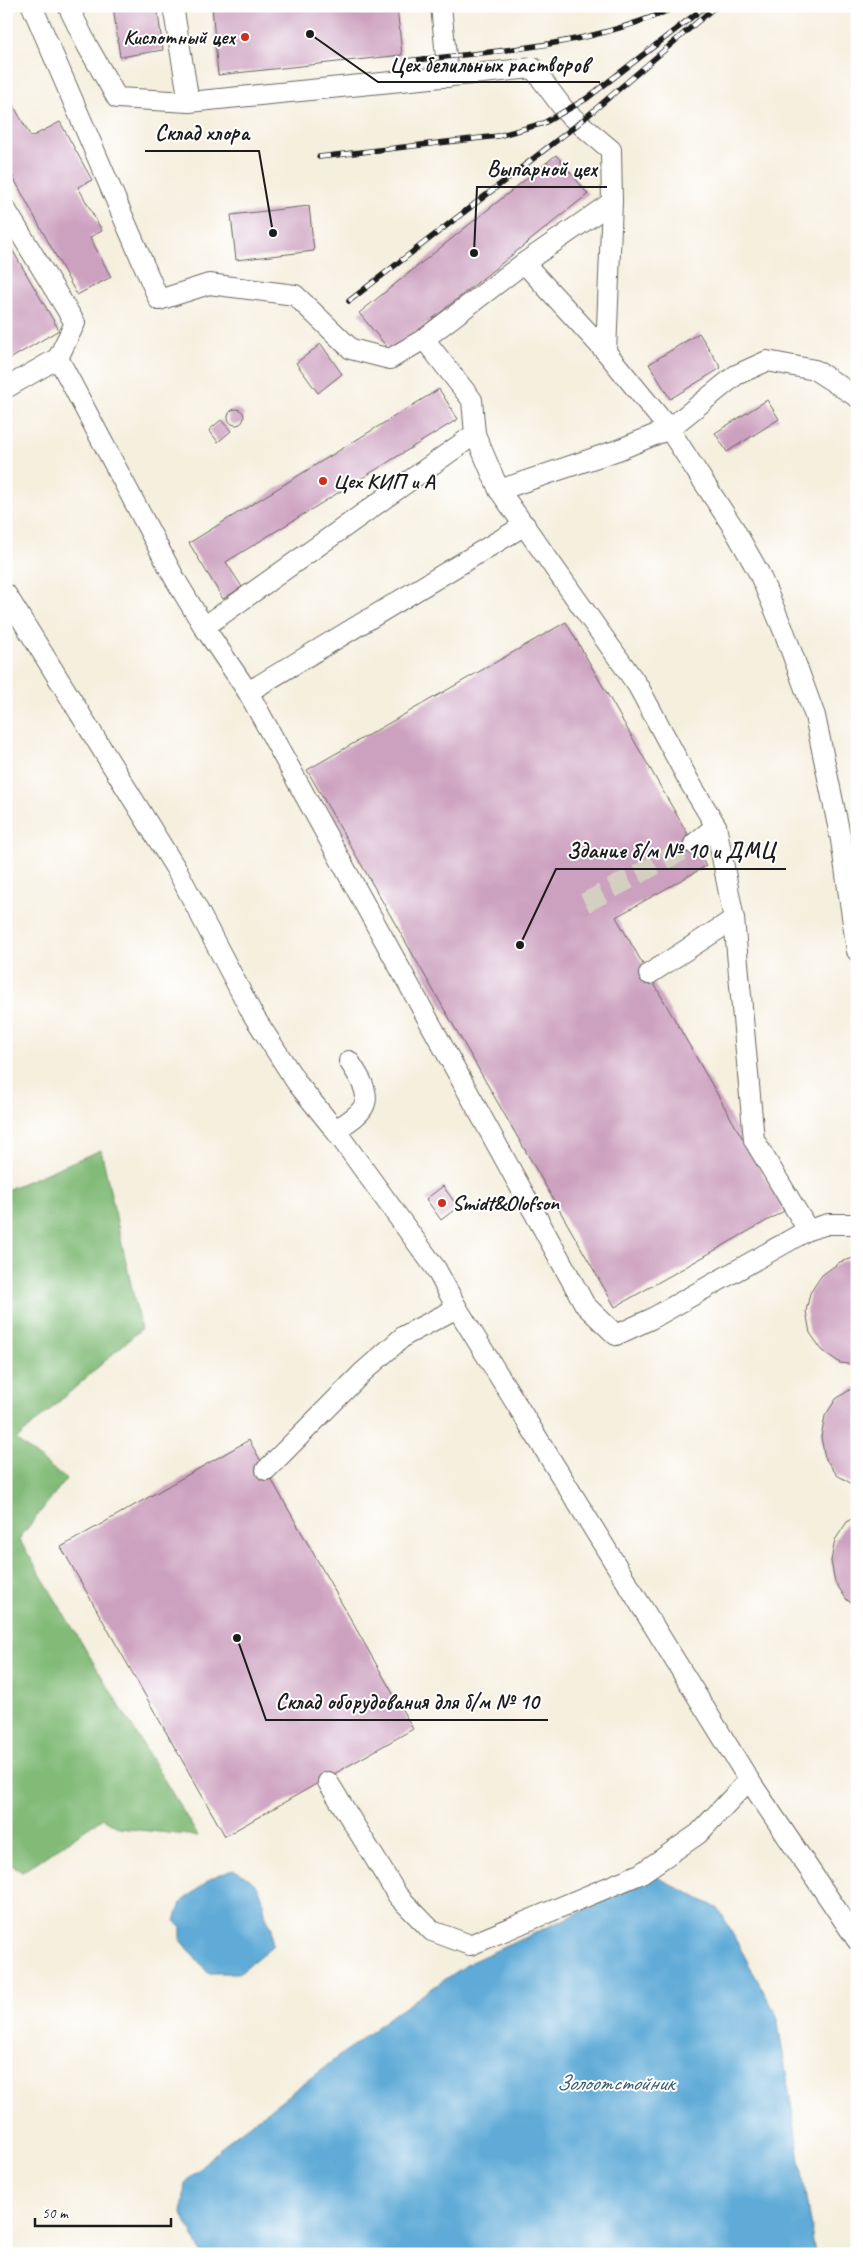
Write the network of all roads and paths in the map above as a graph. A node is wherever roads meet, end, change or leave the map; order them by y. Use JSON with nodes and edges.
{"nodes":[{"id":1,"x":32,"y":6,"type":"edge"},
{"id":2,"x":68,"y":6,"type":"edge"},
{"id":3,"x":172,"y":6,"type":"edge"},
{"id":4,"x":441,"y":6,"type":"edge"},
{"id":5,"x":448,"y":77,"type":"junction"},
{"id":6,"x":189,"y":102,"type":"junction"},
{"id":7,"x":612,"y":202,"type":"junction"},
{"id":8,"x":6,"y":210,"type":"edge"},
{"id":9,"x":524,"y":263,"type":"junction"},
{"id":10,"x":424,"y":339,"type":"junction"},
{"id":11,"x":606,"y":352,"type":"junction"},
{"id":12,"x":58,"y":358,"type":"junction"},
{"id":13,"x":6,"y":388,"type":"edge"},
{"id":14,"x":857,"y":397,"type":"edge"},
{"id":15,"x":669,"y":429,"type":"junction"},
{"id":16,"x":475,"y":434,"type":"junction"},
{"id":17,"x":499,"y":490,"type":"junction"},
{"id":18,"x":526,"y":525,"type":"junction"},
{"id":19,"x":6,"y":594,"type":"edge"},
{"id":20,"x":204,"y":627,"type":"junction"},
{"id":21,"x":248,"y":692,"type":"junction"},
{"id":22,"x":716,"y":826,"type":"junction"},
{"id":23,"x":694,"y":844,"type":"tunnel mouth"},
{"id":24,"x":734,"y":919,"type":"junction"},
{"id":25,"x":857,"y":951,"type":"edge"},
{"id":26,"x":649,"y":974,"type":"dead end"},
{"id":27,"x":349,"y":1061,"type":"dead end"},
{"id":28,"x":335,"y":1130,"type":"junction"},
{"id":29,"x":857,"y":1224,"type":"edge"},
{"id":30,"x":808,"y":1230,"type":"junction"},
{"id":31,"x":457,"y":1308,"type":"junction"},
{"id":32,"x":266,"y":1470,"type":"dead end"},
{"id":33,"x":749,"y":1780,"type":"junction"},
{"id":34,"x":328,"y":1782,"type":"dead end"},
{"id":35,"x":857,"y":1940,"type":"edge"}],
"edges":[{"from":1,"to":10,"type":"lane"},
{"from":2,"to":6,"type":"lane"},
{"from":3,"to":6,"type":"lane"},
{"from":4,"to":5,"type":"lane"},
{"from":5,"to":6,"type":"lane"},
{"from":5,"to":7,"type":"lane"},
{"from":7,"to":9,"type":"lane"},
{"from":7,"to":11,"type":"lane"},
{"from":8,"to":12,"type":"lane"},
{"from":9,"to":10,"type":"lane"},
{"from":9,"to":11,"type":"lane"},
{"from":10,"to":16,"type":"lane"},
{"from":11,"to":15,"type":"lane"},
{"from":12,"to":13,"type":"lane"},
{"from":12,"to":20,"type":"lane"},
{"from":14,"to":15,"type":"lane"},
{"from":15,"to":17,"type":"lane"},
{"from":15,"to":25,"type":"lane"},
{"from":16,"to":17,"type":"lane"},
{"from":16,"to":20,"type":"lane"},
{"from":17,"to":18,"type":"lane"},
{"from":18,"to":21,"type":"lane"},
{"from":18,"to":22,"type":"lane"},
{"from":19,"to":28,"type":"lane"},
{"from":20,"to":21,"type":"lane"},
{"from":21,"to":30,"type":"lane"},
{"from":22,"to":23,"type":"lane"},
{"from":22,"to":24,"type":"lane"},
{"from":24,"to":26,"type":"lane"},
{"from":24,"to":30,"type":"lane"},
{"from":27,"to":28,"type":"lane"},
{"from":28,"to":31,"type":"lane"},
{"from":29,"to":30,"type":"lane"},
{"from":31,"to":32,"type":"lane"},
{"from":31,"to":33,"type":"lane"},
{"from":33,"to":34,"type":"lane"},
{"from":33,"to":35,"type":"lane"}]}
